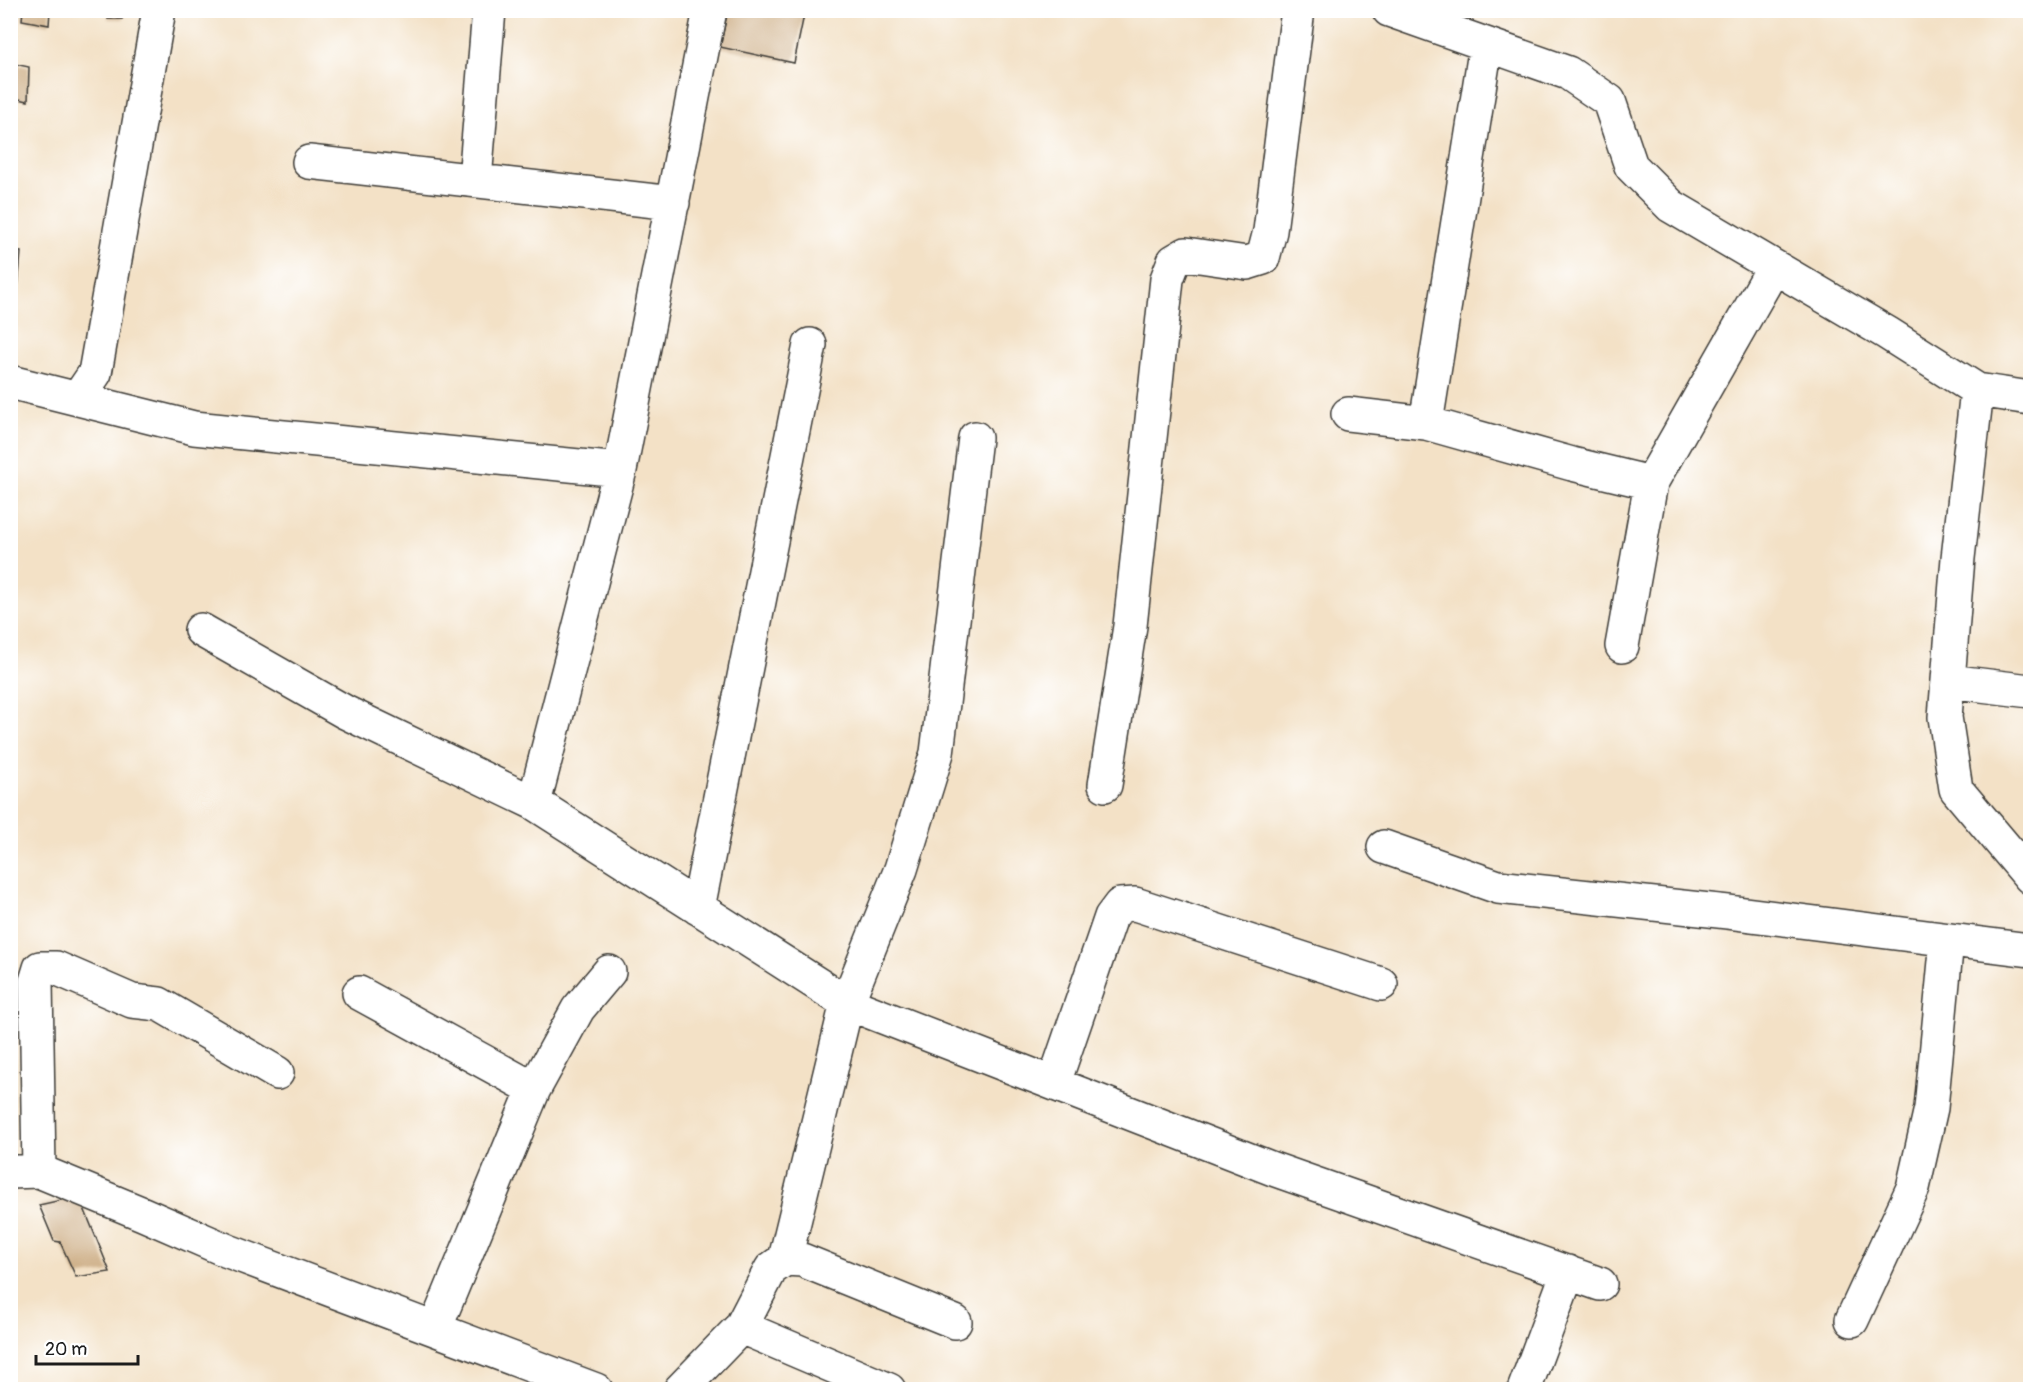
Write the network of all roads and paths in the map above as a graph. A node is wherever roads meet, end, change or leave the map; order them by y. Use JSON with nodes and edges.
{"nodes":[{"id":1,"x":159,"y":10,"type":"edge"},
{"id":2,"x":489,"y":10,"type":"edge"},
{"id":3,"x":710,"y":10,"type":"edge"},
{"id":4,"x":1298,"y":10,"type":"edge"},
{"id":5,"x":1389,"y":10,"type":"edge"},
{"id":6,"x":1439,"y":19,"type":"edge"},
{"id":7,"x":1486,"y":45,"type":"junction"},
{"id":8,"x":309,"y":162,"type":"dead end"},
{"id":9,"x":475,"y":180,"type":"junction"},
{"id":10,"x":673,"y":203,"type":"junction"},
{"id":11,"x":1774,"y":267,"type":"junction"},
{"id":12,"x":810,"y":345,"type":"dead end"},
{"id":13,"x":10,"y":382,"type":"edge"},
{"id":14,"x":1977,"y":390,"type":"junction"},
{"id":15,"x":78,"y":398,"type":"junction"},
{"id":16,"x":2031,"y":398,"type":"edge"},
{"id":17,"x":1348,"y":414,"type":"dead end"},
{"id":18,"x":1426,"y":423,"type":"junction"},
{"id":19,"x":975,"y":438,"type":"dead end"},
{"id":20,"x":620,"y":470,"type":"junction"},
{"id":21,"x":1651,"y":483,"type":"junction"},
{"id":22,"x":201,"y":630,"type":"dead end"},
{"id":23,"x":1622,"y":646,"type":"dead end"},
{"id":24,"x":1948,"y":681,"type":"junction"},
{"id":25,"x":2031,"y":691,"type":"edge"},
{"id":26,"x":1105,"y":785,"type":"dead end"},
{"id":27,"x":534,"y":803,"type":"junction"},
{"id":28,"x":1384,"y":848,"type":"dead end"},
{"id":29,"x":2031,"y":877,"type":"edge"},
{"id":30,"x":698,"y":908,"type":"junction"},
{"id":31,"x":1947,"y":940,"type":"junction"},
{"id":32,"x":2031,"y":950,"type":"edge"},
{"id":33,"x":609,"y":972,"type":"dead end"},
{"id":34,"x":1381,"y":984,"type":"dead end"},
{"id":35,"x":359,"y":993,"type":"dead end"},
{"id":36,"x":847,"y":1003,"type":"junction"},
{"id":37,"x":277,"y":1072,"type":"dead end"},
{"id":38,"x":1054,"y":1083,"type":"junction"},
{"id":39,"x":534,"y":1089,"type":"junction"},
{"id":40,"x":25,"y":1171,"type":"edge"},
{"id":41,"x":785,"y":1259,"type":"junction"},
{"id":42,"x":1568,"y":1272,"type":"junction"},
{"id":43,"x":1600,"y":1284,"type":"dead end"},
{"id":44,"x":1852,"y":1320,"type":"dead end"},
{"id":45,"x":955,"y":1322,"type":"dead end"},
{"id":46,"x":741,"y":1327,"type":"junction"},
{"id":47,"x":435,"y":1329,"type":"junction"},
{"id":48,"x":596,"y":1389,"type":"edge"},
{"id":49,"x":680,"y":1389,"type":"edge"},
{"id":50,"x":889,"y":1389,"type":"edge"},
{"id":51,"x":1524,"y":1389,"type":"edge"}],
"edges":[{"from":1,"to":15,"type":"street"},
{"from":2,"to":9,"type":"street"},
{"from":3,"to":10,"type":"street"},
{"from":4,"to":26,"type":"street"},
{"from":5,"to":6,"type":"street"},
{"from":6,"to":7,"type":"street"},
{"from":7,"to":11,"type":"street"},
{"from":7,"to":18,"type":"street"},
{"from":8,"to":9,"type":"street"},
{"from":9,"to":10,"type":"street"},
{"from":10,"to":20,"type":"street"},
{"from":11,"to":14,"type":"street"},
{"from":11,"to":21,"type":"street"},
{"from":12,"to":30,"type":"street"},
{"from":13,"to":15,"type":"street"},
{"from":14,"to":16,"type":"street"},
{"from":14,"to":24,"type":"street"},
{"from":15,"to":20,"type":"street"},
{"from":17,"to":18,"type":"street"},
{"from":18,"to":21,"type":"street"},
{"from":19,"to":36,"type":"street"},
{"from":20,"to":27,"type":"street"},
{"from":21,"to":23,"type":"street"},
{"from":22,"to":27,"type":"street"},
{"from":24,"to":25,"type":"street"},
{"from":24,"to":29,"type":"street"},
{"from":27,"to":30,"type":"street"},
{"from":28,"to":31,"type":"street"},
{"from":30,"to":36,"type":"street"},
{"from":31,"to":32,"type":"street"},
{"from":31,"to":44,"type":"street"},
{"from":33,"to":39,"type":"street"},
{"from":34,"to":38,"type":"street"},
{"from":35,"to":39,"type":"street"},
{"from":36,"to":38,"type":"street"},
{"from":36,"to":41,"type":"street"},
{"from":37,"to":40,"type":"street"},
{"from":38,"to":42,"type":"street"},
{"from":39,"to":47,"type":"street"},
{"from":40,"to":47,"type":"street"},
{"from":41,"to":45,"type":"street"},
{"from":41,"to":46,"type":"street"},
{"from":42,"to":43,"type":"street"},
{"from":42,"to":51,"type":"street"},
{"from":46,"to":49,"type":"street"},
{"from":46,"to":50,"type":"street"},
{"from":47,"to":48,"type":"street"}]}
